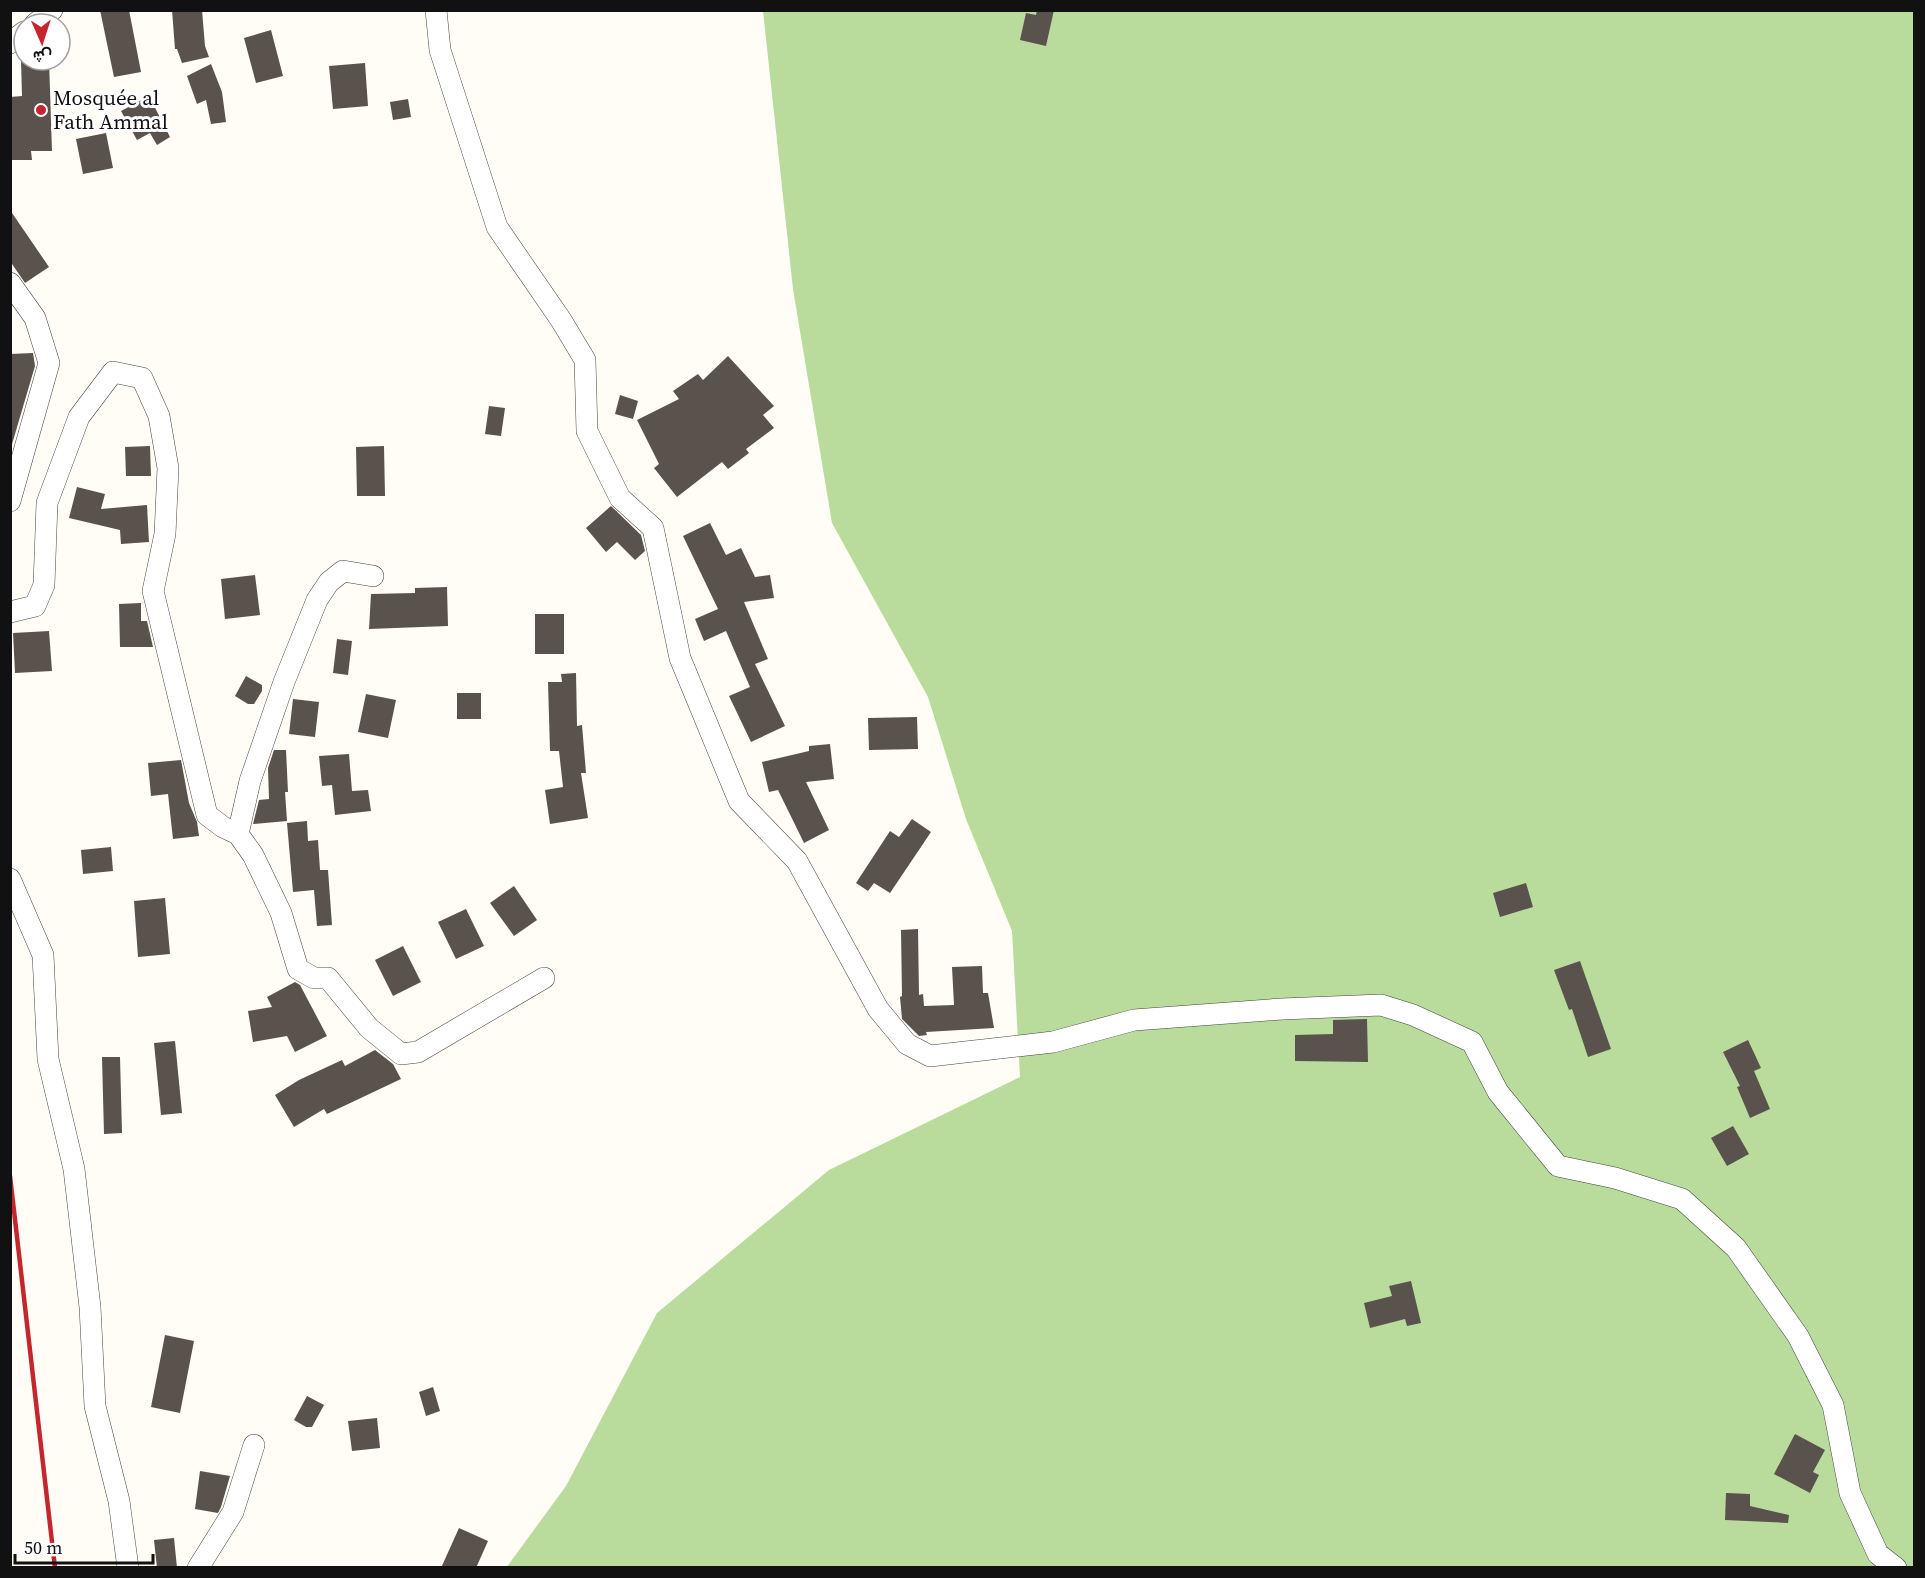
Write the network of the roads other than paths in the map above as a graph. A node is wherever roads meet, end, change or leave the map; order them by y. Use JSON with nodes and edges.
{"nodes":[{"id":1,"x":436,"y":10,"type":"edge"},
{"id":2,"x":10,"y":283,"type":"edge"},
{"id":3,"x":10,"y":501,"type":"edge"},
{"id":4,"x":373,"y":576,"type":"dead end"},
{"id":5,"x":10,"y":612,"type":"edge"},
{"id":6,"x":238,"y":834,"type":"junction"},
{"id":7,"x":10,"y":879,"type":"edge"},
{"id":8,"x":544,"y":978,"type":"dead end"},
{"id":9,"x":254,"y":1445,"type":"dead end"},
{"id":10,"x":128,"y":1568,"type":"edge"},
{"id":11,"x":198,"y":1568,"type":"edge"},
{"id":12,"x":1896,"y":1568,"type":"edge"}],
"edges":[{"from":1,"to":12,"type":"street"},
{"from":2,"to":3,"type":"street"},
{"from":4,"to":6,"type":"street"},
{"from":5,"to":6,"type":"street"},
{"from":6,"to":8,"type":"street"},
{"from":7,"to":10,"type":"street"},
{"from":9,"to":11,"type":"street"}]}
